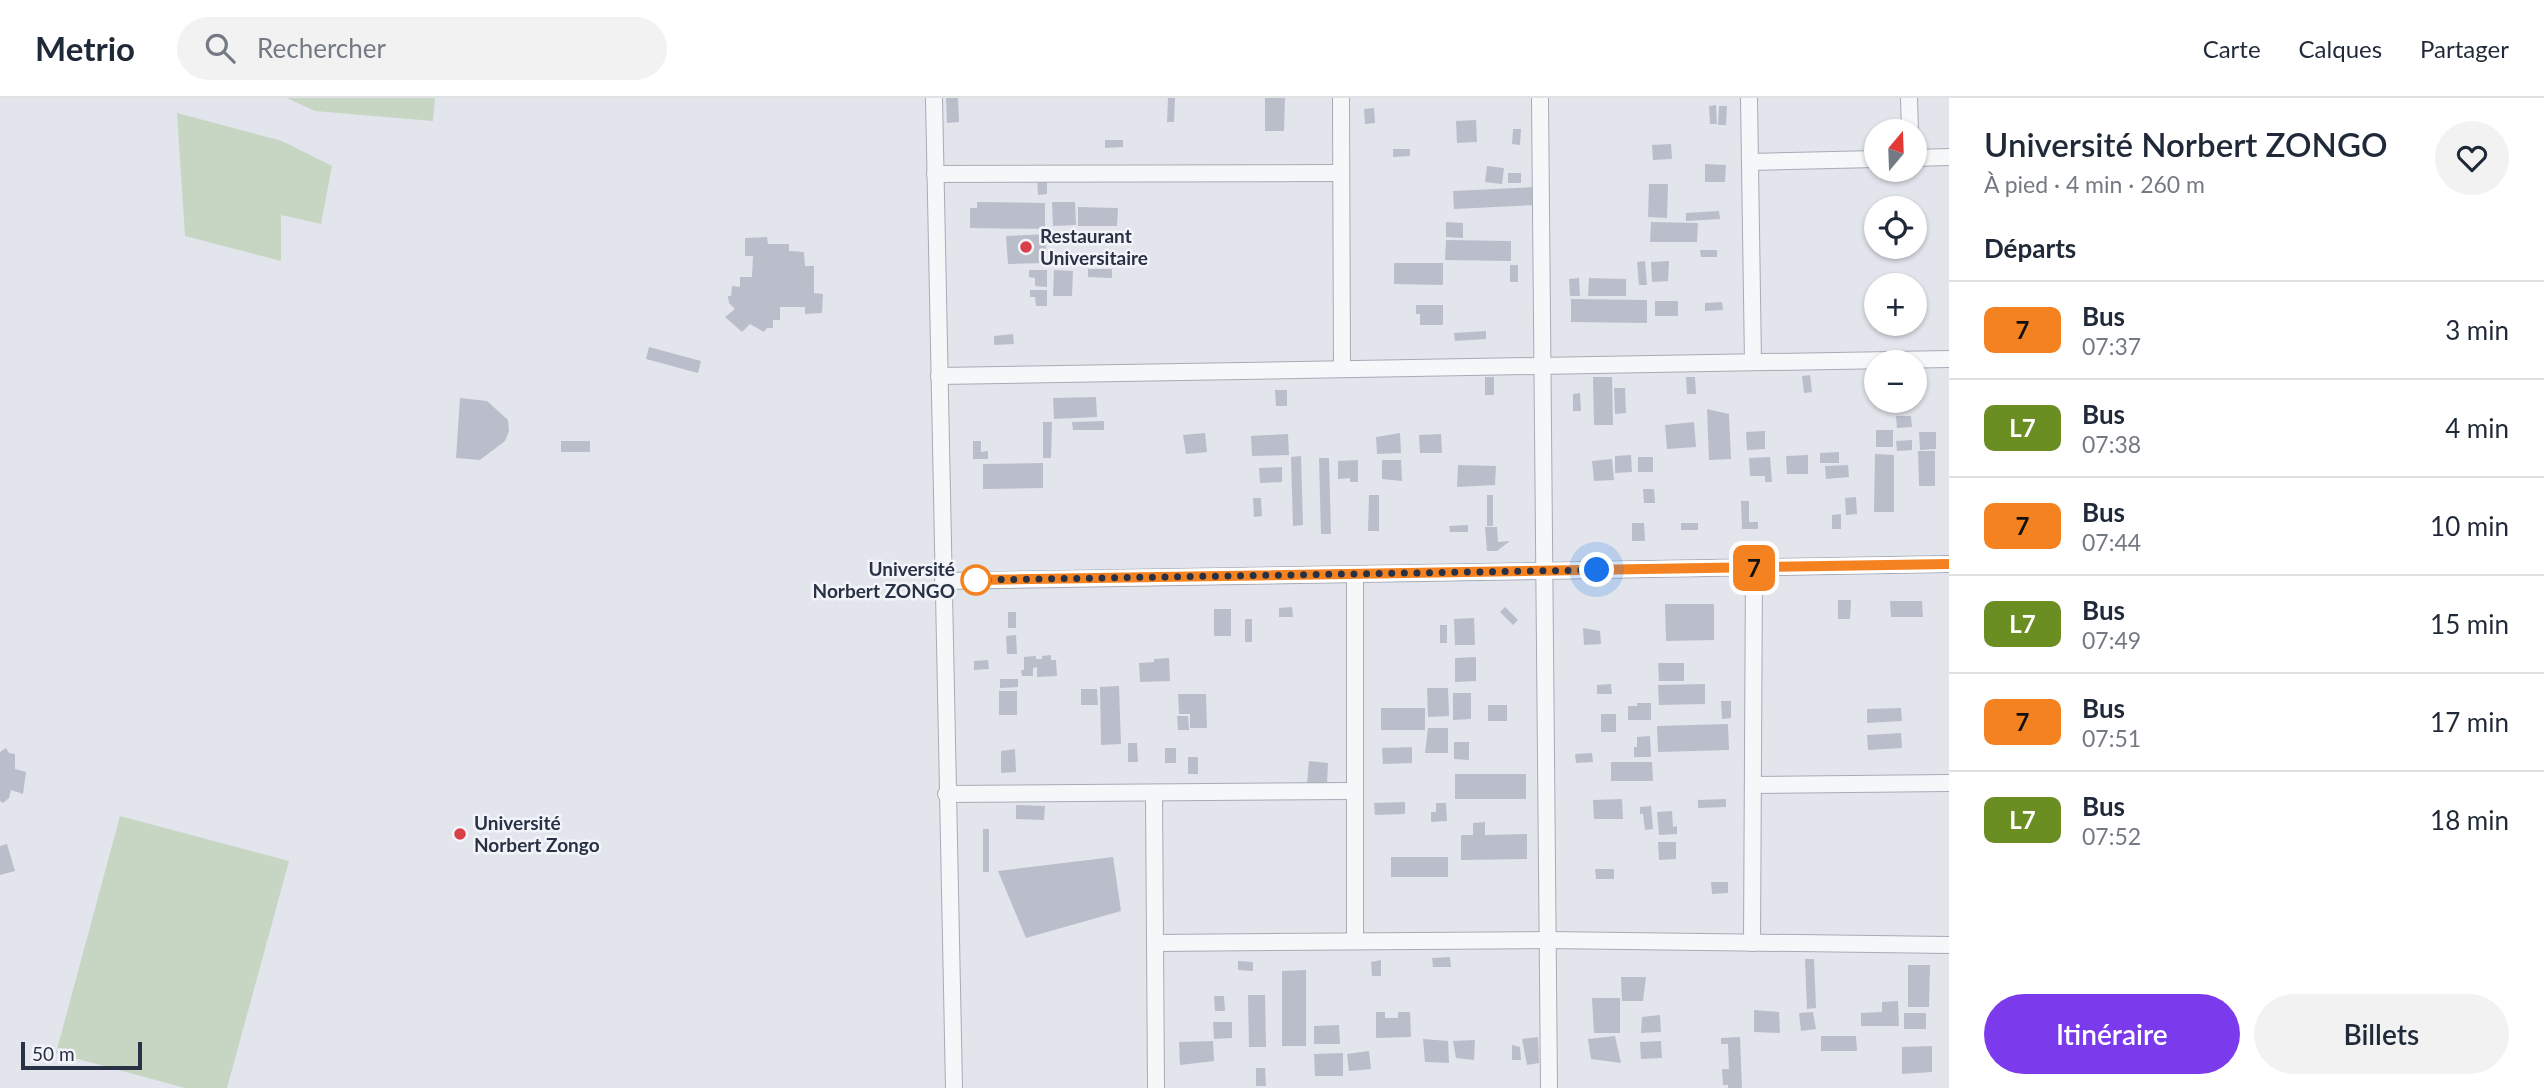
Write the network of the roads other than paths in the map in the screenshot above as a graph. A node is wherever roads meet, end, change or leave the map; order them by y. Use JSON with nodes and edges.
{"nodes":[{"id":1,"x":933,"y":98,"type":"edge"},
{"id":2,"x":1341,"y":98,"type":"edge"},
{"id":3,"x":1540,"y":98,"type":"edge"},
{"id":4,"x":1749,"y":98,"type":"edge"},
{"id":5,"x":1909,"y":98,"type":"edge"},
{"id":6,"x":1910,"y":119,"type":"edge"},
{"id":7,"x":1949,"y":157,"type":"edge"},
{"id":8,"x":1927,"y":158,"type":"edge"},
{"id":9,"x":1864,"y":159,"type":"edge"},
{"id":10,"x":1750,"y":162,"type":"junction"},
{"id":11,"x":1341,"y":173,"type":"junction"},
{"id":12,"x":935,"y":174,"type":"junction"},
{"id":13,"x":1949,"y":359,"type":"edge"},
{"id":14,"x":1753,"y":362,"type":"junction"},
{"id":15,"x":1542,"y":365,"type":"junction"},
{"id":16,"x":1342,"y":369,"type":"junction"},
{"id":17,"x":939,"y":376,"type":"junction"},
{"id":18,"x":1949,"y":564,"type":"edge"},
{"id":19,"x":1754,"y":568,"type":"junction"},
{"id":20,"x":1544,"y":571,"type":"junction"},
{"id":21,"x":1355,"y":574,"type":"junction"},
{"id":22,"x":943,"y":581,"type":"junction"},
{"id":23,"x":1949,"y":783,"type":"edge"},
{"id":24,"x":1753,"y":785,"type":"junction"},
{"id":25,"x":1354,"y":791,"type":"junction"},
{"id":26,"x":1154,"y":793,"type":"junction"},
{"id":27,"x":946,"y":794,"type":"junction"},
{"id":28,"x":1356,"y":940,"type":"junction"},
{"id":29,"x":1547,"y":940,"type":"junction"},
{"id":30,"x":1155,"y":943,"type":"junction"},
{"id":31,"x":1752,"y":943,"type":"junction"},
{"id":32,"x":1949,"y":945,"type":"edge"},
{"id":33,"x":954,"y":1088,"type":"edge"},
{"id":34,"x":1156,"y":1088,"type":"edge"},
{"id":35,"x":1549,"y":1088,"type":"edge"}],
"edges":[{"from":1,"to":12,"type":"street"},
{"from":2,"to":11,"type":"street"},
{"from":3,"to":15,"type":"street"},
{"from":4,"to":10,"type":"street"},
{"from":5,"to":6,"type":"street"},
{"from":7,"to":8,"type":"street"},
{"from":9,"to":10,"type":"street"},
{"from":10,"to":14,"type":"street"},
{"from":11,"to":12,"type":"street"},
{"from":11,"to":16,"type":"street"},
{"from":12,"to":17,"type":"street"},
{"from":13,"to":14,"type":"street"},
{"from":14,"to":15,"type":"street"},
{"from":15,"to":16,"type":"street"},
{"from":15,"to":20,"type":"street"},
{"from":16,"to":17,"type":"street"},
{"from":17,"to":22,"type":"street"},
{"from":18,"to":19,"type":"street"},
{"from":19,"to":20,"type":"street"},
{"from":19,"to":24,"type":"street"},
{"from":20,"to":21,"type":"street"},
{"from":20,"to":29,"type":"street"},
{"from":21,"to":22,"type":"street"},
{"from":21,"to":25,"type":"street"},
{"from":22,"to":27,"type":"street"},
{"from":23,"to":24,"type":"street"},
{"from":24,"to":31,"type":"street"},
{"from":25,"to":26,"type":"street"},
{"from":25,"to":28,"type":"street"},
{"from":26,"to":27,"type":"street"},
{"from":26,"to":30,"type":"street"},
{"from":27,"to":33,"type":"street"},
{"from":28,"to":29,"type":"street"},
{"from":28,"to":30,"type":"street"},
{"from":29,"to":31,"type":"street"},
{"from":29,"to":35,"type":"street"},
{"from":30,"to":34,"type":"street"},
{"from":31,"to":32,"type":"street"}]}
